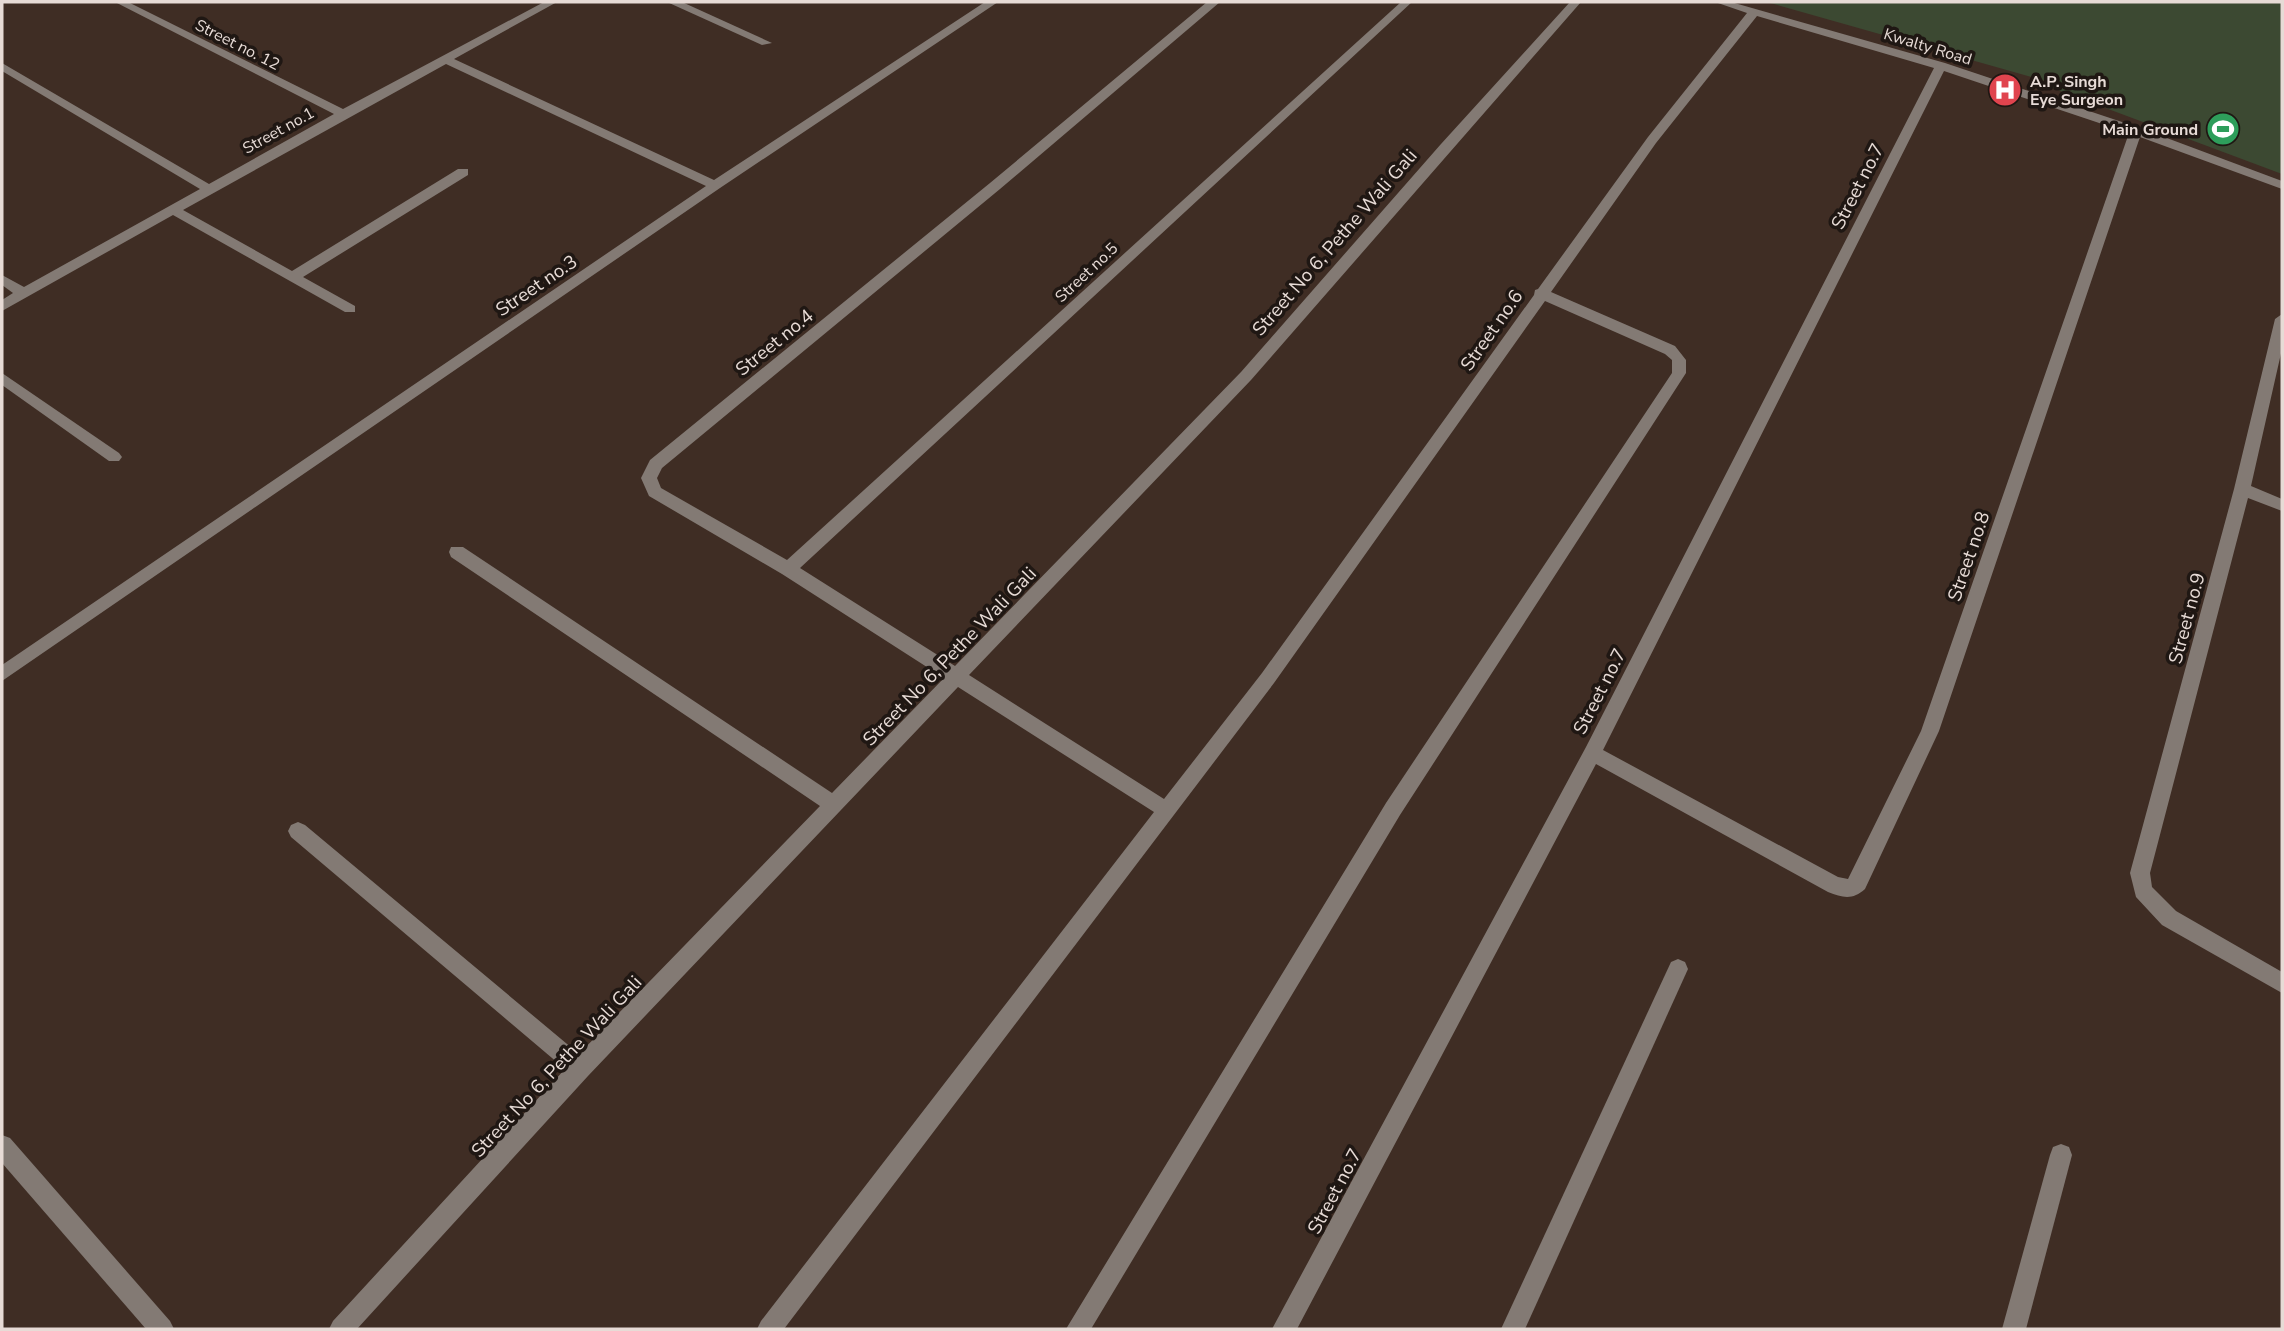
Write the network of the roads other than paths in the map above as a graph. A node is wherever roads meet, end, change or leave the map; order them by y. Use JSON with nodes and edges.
{"nodes":[{"id":1,"x":120,"y":2,"type":"edge"},
{"id":2,"x":552,"y":2,"type":"edge"},
{"id":3,"x":673,"y":2,"type":"edge"},
{"id":4,"x":992,"y":2,"type":"edge"},
{"id":5,"x":1214,"y":2,"type":"edge"},
{"id":6,"x":1407,"y":2,"type":"edge"},
{"id":7,"x":1576,"y":2,"type":"edge"},
{"id":8,"x":1720,"y":2,"type":"edge"},
{"id":9,"x":1754,"y":12,"type":"junction"},
{"id":10,"x":766,"y":43,"type":"dead end"},
{"id":11,"x":445,"y":59,"type":"junction"},
{"id":12,"x":2,"y":66,"type":"edge"},
{"id":13,"x":1941,"y":66,"type":"junction"},
{"id":14,"x":343,"y":114,"type":"junction"},
{"id":15,"x":2136,"y":131,"type":"junction"},
{"id":16,"x":463,"y":172,"type":"dead end"},
{"id":17,"x":715,"y":185,"type":"junction"},
{"id":18,"x":2282,"y":185,"type":"edge"},
{"id":19,"x":209,"y":189,"type":"junction"},
{"id":20,"x":174,"y":210,"type":"junction"},
{"id":21,"x":292,"y":277,"type":"junction"},
{"id":22,"x":2,"y":279,"type":"edge"},
{"id":23,"x":1540,"y":293,"type":"junction"},
{"id":24,"x":24,"y":294,"type":"junction"},
{"id":25,"x":2,"y":306,"type":"edge"},
{"id":26,"x":350,"y":309,"type":"dead end"},
{"id":27,"x":2282,"y":319,"type":"edge"},
{"id":28,"x":2,"y":378,"type":"edge"},
{"id":29,"x":114,"y":457,"type":"dead end"},
{"id":30,"x":2242,"y":489,"type":"junction"},
{"id":31,"x":2282,"y":505,"type":"edge"},
{"id":32,"x":457,"y":552,"type":"dead end"},
{"id":33,"x":788,"y":569,"type":"junction"},
{"id":34,"x":2,"y":674,"type":"edge"},
{"id":35,"x":958,"y":677,"type":"junction"},
{"id":36,"x":1592,"y":753,"type":"junction"},
{"id":37,"x":834,"y":805,"type":"junction"},
{"id":38,"x":1166,"y":810,"type":"junction"},
{"id":39,"x":298,"y":831,"type":"dead end"},
{"id":40,"x":1678,"y":969,"type":"dead end"},
{"id":41,"x":2282,"y":983,"type":"edge"},
{"id":42,"x":580,"y":1068,"type":"junction"},
{"id":43,"x":2,"y":1146,"type":"edge"},
{"id":44,"x":2061,"y":1155,"type":"dead end"},
{"id":45,"x":162,"y":1329,"type":"edge"},
{"id":46,"x":341,"y":1329,"type":"edge"},
{"id":47,"x":769,"y":1329,"type":"edge"},
{"id":48,"x":1078,"y":1329,"type":"edge"},
{"id":49,"x":1284,"y":1329,"type":"edge"},
{"id":50,"x":1513,"y":1329,"type":"edge"},
{"id":51,"x":2014,"y":1329,"type":"edge"}],
"edges":[{"from":1,"to":14,"type":"street","name":"Street no. 12"},
{"from":2,"to":11,"type":"street","name":"Street no.1"},
{"from":3,"to":10,"type":"street"},
{"from":4,"to":17,"type":"street","name":"Street no.3"},
{"from":5,"to":33,"type":"street","name":"Street no.4"},
{"from":6,"to":33,"type":"street","name":"Street no.5"},
{"from":7,"to":35,"type":"street","name":"Street No 6, Pethe Wali Gali"},
{"from":8,"to":9,"type":"street","name":"Kwalty Road"},
{"from":9,"to":13,"type":"street","name":"Kwalty Road"},
{"from":9,"to":23,"type":"street","name":"Street no.6"},
{"from":11,"to":14,"type":"street","name":"Street no.1"},
{"from":11,"to":17,"type":"street"},
{"from":12,"to":19,"type":"street"},
{"from":13,"to":15,"type":"street","name":"Kwalty Road"},
{"from":13,"to":36,"type":"street","name":"Street no.7"},
{"from":14,"to":19,"type":"street","name":"Street no.1"},
{"from":15,"to":18,"type":"street","name":"Kwalty Road"},
{"from":15,"to":36,"type":"street","name":"Street no.8"},
{"from":16,"to":21,"type":"street"},
{"from":17,"to":34,"type":"street","name":"Street no.3"},
{"from":19,"to":20,"type":"street","name":"Street no.1"},
{"from":20,"to":21,"type":"street"},
{"from":20,"to":24,"type":"street","name":"Street no.1"},
{"from":21,"to":26,"type":"street"},
{"from":22,"to":24,"type":"street"},
{"from":23,"to":38,"type":"street","name":"Street no.6"},
{"from":23,"to":48,"type":"street"},
{"from":24,"to":25,"type":"street","name":"Street no.1"},
{"from":27,"to":30,"type":"street","name":"Street no.9"},
{"from":28,"to":29,"type":"street"},
{"from":30,"to":31,"type":"street"},
{"from":30,"to":41,"type":"street","name":"Street no.9"},
{"from":32,"to":37,"type":"street"},
{"from":33,"to":35,"type":"street","name":"Street no.4"},
{"from":35,"to":37,"type":"street","name":"Street No 6, Pethe Wali Gali"},
{"from":35,"to":38,"type":"street","name":"Street no.4"},
{"from":36,"to":49,"type":"street","name":"Street no.7"},
{"from":37,"to":42,"type":"street","name":"Street No 6, Pethe Wali Gali"},
{"from":38,"to":47,"type":"street","name":"Street no.6"},
{"from":39,"to":42,"type":"street"},
{"from":40,"to":50,"type":"street"},
{"from":42,"to":46,"type":"street","name":"Street No 6, Pethe Wali Gali"},
{"from":43,"to":45,"type":"street"},
{"from":44,"to":51,"type":"street"}]}
